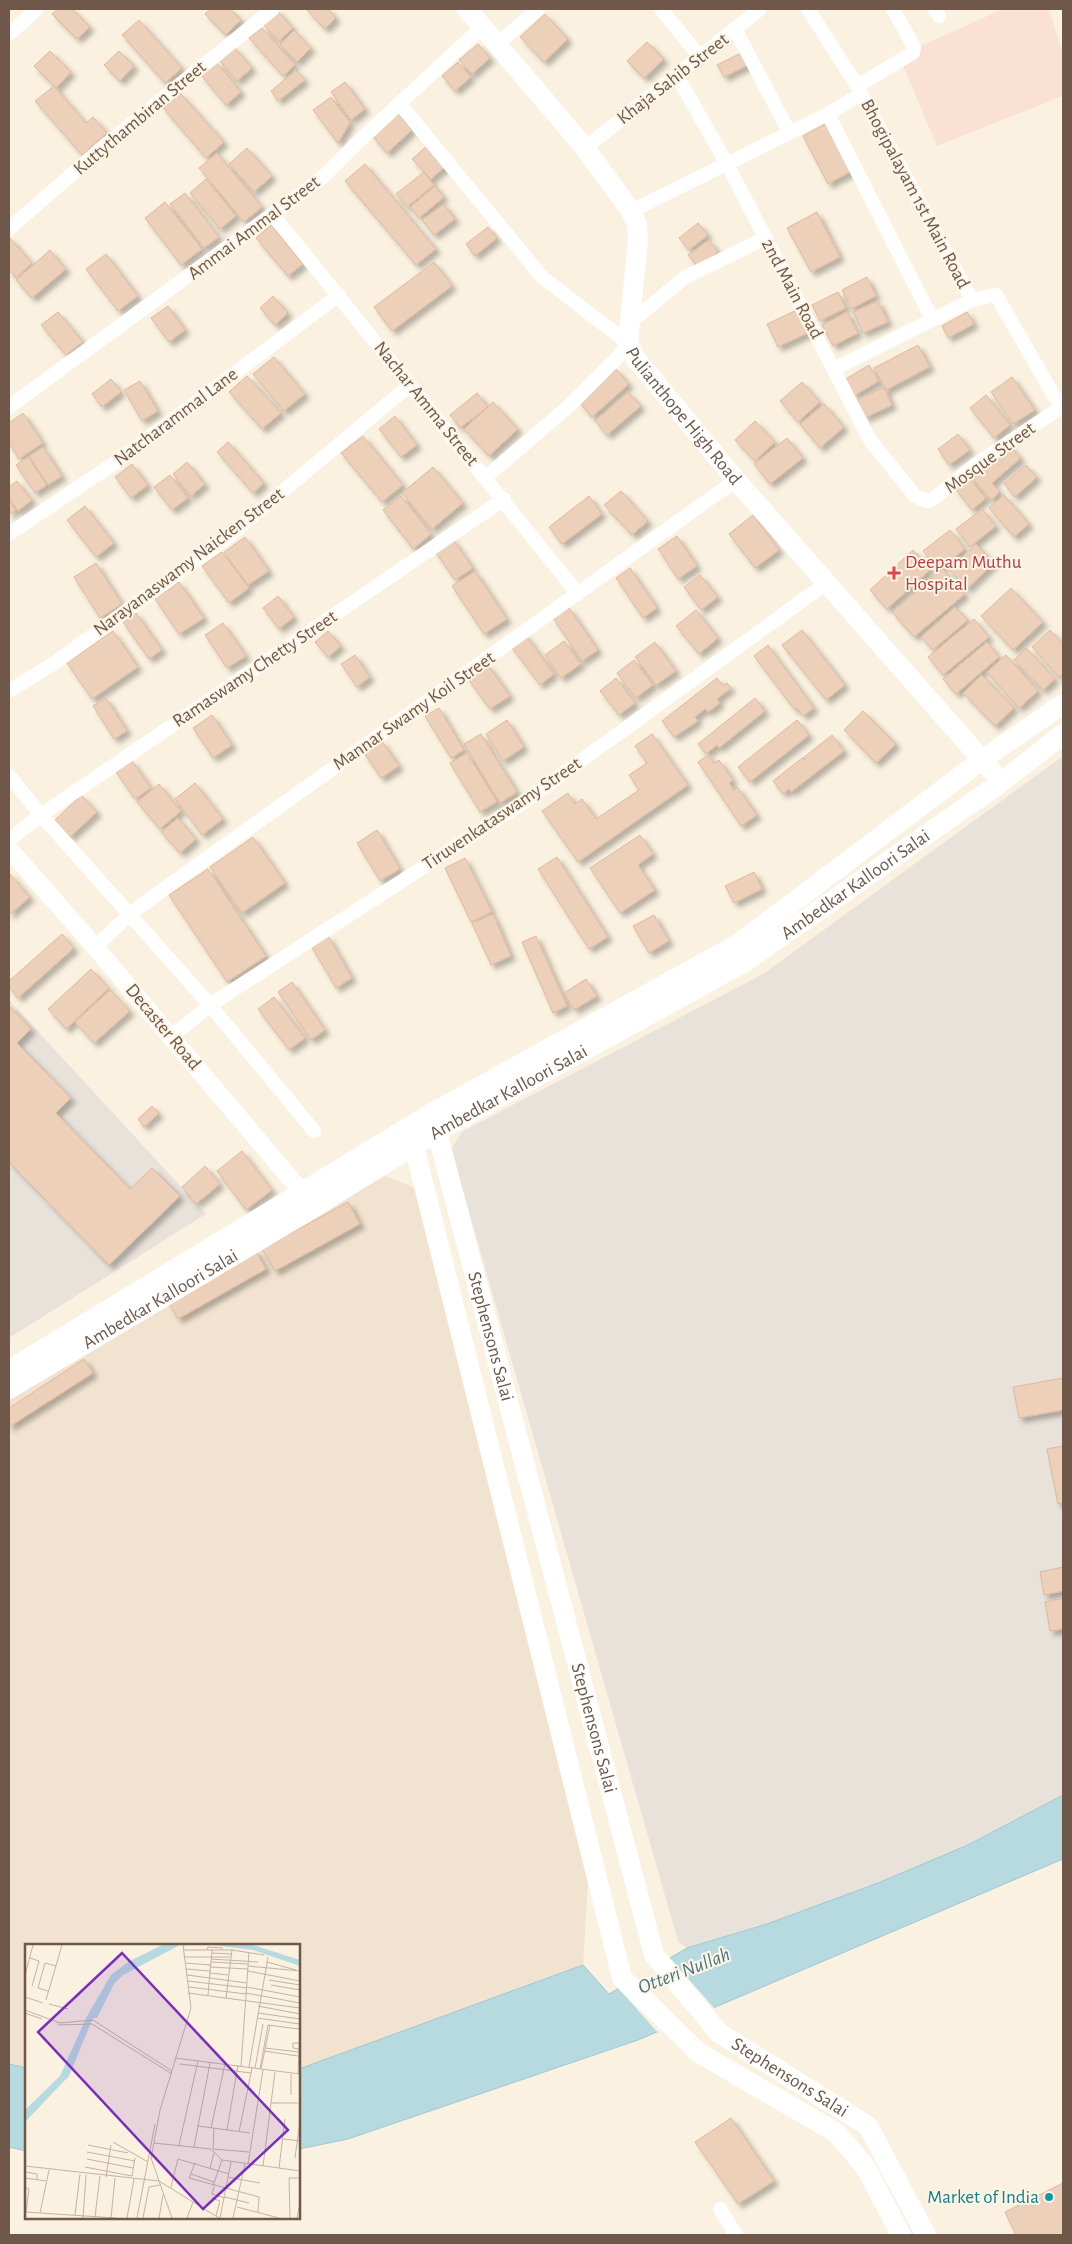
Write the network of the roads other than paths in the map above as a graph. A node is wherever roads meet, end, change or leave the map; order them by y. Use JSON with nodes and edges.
{"nodes":[{"id":1,"x":37,"y":9,"type":"edge"},
{"id":2,"x":273,"y":9,"type":"edge"},
{"id":3,"x":467,"y":9,"type":"edge"},
{"id":4,"x":538,"y":9,"type":"edge"},
{"id":5,"x":661,"y":9,"type":"edge"},
{"id":6,"x":760,"y":9,"type":"edge"},
{"id":7,"x":808,"y":9,"type":"edge"},
{"id":8,"x":893,"y":9,"type":"edge"},
{"id":9,"x":482,"y":27,"type":"junction"},
{"id":10,"x":735,"y":29,"type":"junction"},
{"id":11,"x":9,"y":34,"type":"edge"},
{"id":12,"x":496,"y":45,"type":"junction"},
{"id":13,"x":700,"y":57,"type":"junction"},
{"id":14,"x":677,"y":76,"type":"junction"},
{"id":15,"x":859,"y":90,"type":"junction"},
{"id":16,"x":399,"y":103,"type":"junction"},
{"id":17,"x":828,"y":114,"type":"junction"},
{"id":18,"x":789,"y":132,"type":"junction"},
{"id":19,"x":585,"y":148,"type":"junction"},
{"id":20,"x":727,"y":164,"type":"junction"},
{"id":21,"x":631,"y":211,"type":"junction"},
{"id":22,"x":273,"y":215,"type":"junction"},
{"id":23,"x":9,"y":229,"type":"edge"},
{"id":24,"x":765,"y":238,"type":"junction"},
{"id":25,"x":339,"y":295,"type":"junction"},
{"id":26,"x":972,"y":300,"type":"junction"},
{"id":27,"x":932,"y":320,"type":"junction"},
{"id":28,"x":629,"y":324,"type":"junction"},
{"id":29,"x":628,"y":344,"type":"junction"},
{"id":30,"x":834,"y":369,"type":"junction"},
{"id":31,"x":410,"y":385,"type":"junction"},
{"id":32,"x":1062,"y":407,"type":"edge"},
{"id":33,"x":9,"y":408,"type":"edge"},
{"id":34,"x":485,"y":478,"type":"junction"},
{"id":35,"x":736,"y":480,"type":"junction"},
{"id":36,"x":915,"y":496,"type":"joint"},
{"id":37,"x":504,"y":499,"type":"junction"},
{"id":38,"x":9,"y":534,"type":"edge"},
{"id":39,"x":828,"y":582,"type":"junction"},
{"id":40,"x":578,"y":594,"type":"junction"},
{"id":41,"x":9,"y":691,"type":"edge"},
{"id":42,"x":1063,"y":704,"type":"edge"},
{"id":43,"x":1063,"y":734,"type":"edge"},
{"id":44,"x":983,"y":759,"type":"junction"},
{"id":45,"x":9,"y":776,"type":"edge"},
{"id":46,"x":1000,"y":783,"type":"junction"},
{"id":47,"x":41,"y":815,"type":"junction"},
{"id":48,"x":9,"y":840,"type":"edge"},
{"id":49,"x":9,"y":849,"type":"edge"},
{"id":50,"x":130,"y":914,"type":"junction"},
{"id":51,"x":95,"y":947,"type":"junction"},
{"id":52,"x":210,"y":1005,"type":"junction"},
{"id":53,"x":171,"y":1037,"type":"junction"},
{"id":54,"x":434,"y":1123,"type":"junction"},
{"id":55,"x":314,"y":1131,"type":"dead end"},
{"id":56,"x":409,"y":1138,"type":"junction"},
{"id":57,"x":301,"y":1191,"type":"junction"},
{"id":58,"x":310,"y":1210,"type":"junction"},
{"id":59,"x":9,"y":1370,"type":"edge"},
{"id":60,"x":9,"y":1389,"type":"edge"},
{"id":61,"x":720,"y":2209,"type":"dead end"},
{"id":62,"x":736,"y":2235,"type":"edge"},
{"id":63,"x":901,"y":2235,"type":"edge"},
{"id":64,"x":926,"y":2235,"type":"edge"}],
"edges":[{"from":1,"to":11,"type":"street"},
{"from":2,"to":23,"type":"street","name":"Kuttythambiran Street"},
{"from":3,"to":9,"type":"main road","name":"Pulianthope High Road"},
{"from":4,"to":12,"type":"street"},
{"from":5,"to":13,"type":"street"},
{"from":6,"to":10,"type":"street","name":"Khaja Sahib Street"},
{"from":7,"to":15,"type":"street","name":"Bhogipalayam 1st Main Road"},
{"from":8,"to":15,"type":"street"},
{"from":9,"to":12,"type":"main road","name":"Pulianthope High Road"},
{"from":9,"to":16,"type":"street","name":"Ammai Ammal Street"},
{"from":10,"to":13,"type":"street","name":"Khaja Sahib Street"},
{"from":10,"to":18,"type":"street"},
{"from":12,"to":19,"type":"main road","name":"Pulianthope High Road"},
{"from":13,"to":14,"type":"street","name":"Khaja Sahib Street"},
{"from":14,"to":19,"type":"street","name":"Khaja Sahib Street"},
{"from":14,"to":20,"type":"street","name":"2nd Main Road"},
{"from":15,"to":17,"type":"street"},
{"from":15,"to":26,"type":"street","name":"Bhogipalayam 1st Main Road"},
{"from":16,"to":22,"type":"street","name":"Ammai Ammal Street"},
{"from":16,"to":29,"type":"street"},
{"from":17,"to":18,"type":"street"},
{"from":17,"to":27,"type":"street"},
{"from":18,"to":20,"type":"street"},
{"from":19,"to":21,"type":"main road","name":"Pulianthope High Road"},
{"from":20,"to":21,"type":"street"},
{"from":20,"to":24,"type":"street","name":"2nd Main Road"},
{"from":21,"to":28,"type":"main road","name":"Pulianthope High Road"},
{"from":22,"to":25,"type":"street","name":"Nachar Amma Street"},
{"from":22,"to":33,"type":"street","name":"Ammai Ammal Street"},
{"from":24,"to":28,"type":"street"},
{"from":24,"to":30,"type":"street","name":"2nd Main Road"},
{"from":25,"to":31,"type":"street","name":"Nachar Amma Street"},
{"from":25,"to":38,"type":"street","name":"Natcharammal Lane"},
{"from":26,"to":27,"type":"street","name":"Bhogipalayam 1st Main Road"},
{"from":26,"to":32,"type":"street"},
{"from":27,"to":30,"type":"street","name":"Bhogipalayam 1st Main Road"},
{"from":28,"to":29,"type":"main road","name":"Pulianthope High Road"},
{"from":29,"to":34,"type":"street"},
{"from":29,"to":35,"type":"main road","name":"Pulianthope High Road"},
{"from":30,"to":36,"type":"street","name":"2nd Main Road"},
{"from":31,"to":34,"type":"street","name":"Nachar Amma Street"},
{"from":31,"to":41,"type":"street","name":"Narayanaswamy Naicken Street"},
{"from":32,"to":36,"type":"street","name":"Mosque Street"},
{"from":34,"to":37,"type":"street","name":"Nachar Amma Street"},
{"from":35,"to":39,"type":"main road","name":"Pulianthope High Road"},
{"from":35,"to":40,"type":"street","name":"Mannar Swamy Koil Street"},
{"from":37,"to":40,"type":"street","name":"Nachar Amma Street"},
{"from":37,"to":47,"type":"street","name":"Ramaswamy Chetty Street"},
{"from":39,"to":44,"type":"main road","name":"Pulianthope High Road"},
{"from":39,"to":52,"type":"street","name":"Tiruvenkataswamy Street"},
{"from":40,"to":50,"type":"street","name":"Mannar Swamy Koil Street"},
{"from":42,"to":44,"type":"main road","name":"Ambedkar Kalloori Salai"},
{"from":43,"to":46,"type":"main road","name":"Ambedkar Kalloori Salai"},
{"from":44,"to":46,"type":"main road","name":"Pulianthope High Road"},
{"from":44,"to":54,"type":"main road","name":"Ambedkar Kalloori Salai"},
{"from":45,"to":47,"type":"street"},
{"from":46,"to":54,"type":"main road","name":"Ambedkar Kalloori Salai"},
{"from":47,"to":48,"type":"street","name":"Ramaswamy Chetty Street"},
{"from":47,"to":50,"type":"street"},
{"from":49,"to":51,"type":"street","name":"Decaster Road"},
{"from":50,"to":51,"type":"street","name":"Mannar Swamy Koil Street"},
{"from":50,"to":52,"type":"street"},
{"from":51,"to":53,"type":"street","name":"Decaster Road"},
{"from":52,"to":53,"type":"street","name":"Tiruvenkataswamy Street"},
{"from":52,"to":55,"type":"street"},
{"from":53,"to":57,"type":"street","name":"Decaster Road"},
{"from":54,"to":56,"type":"main road","name":"Ambedkar Kalloori Salai"},
{"from":54,"to":64,"type":"main road","name":"Stephensons Salai"},
{"from":56,"to":57,"type":"main road","name":"Ambedkar Kalloori Salai"},
{"from":56,"to":58,"type":"main road","name":"Ambedkar Kalloori Salai"},
{"from":56,"to":63,"type":"main road","name":"Stephensons Salai"},
{"from":57,"to":58,"type":"street","name":"Decaster Road"},
{"from":57,"to":59,"type":"main road","name":"Ambedkar Kalloori Salai"},
{"from":58,"to":60,"type":"main road","name":"Ambedkar Kalloori Salai"},
{"from":61,"to":62,"type":"street"}]}
